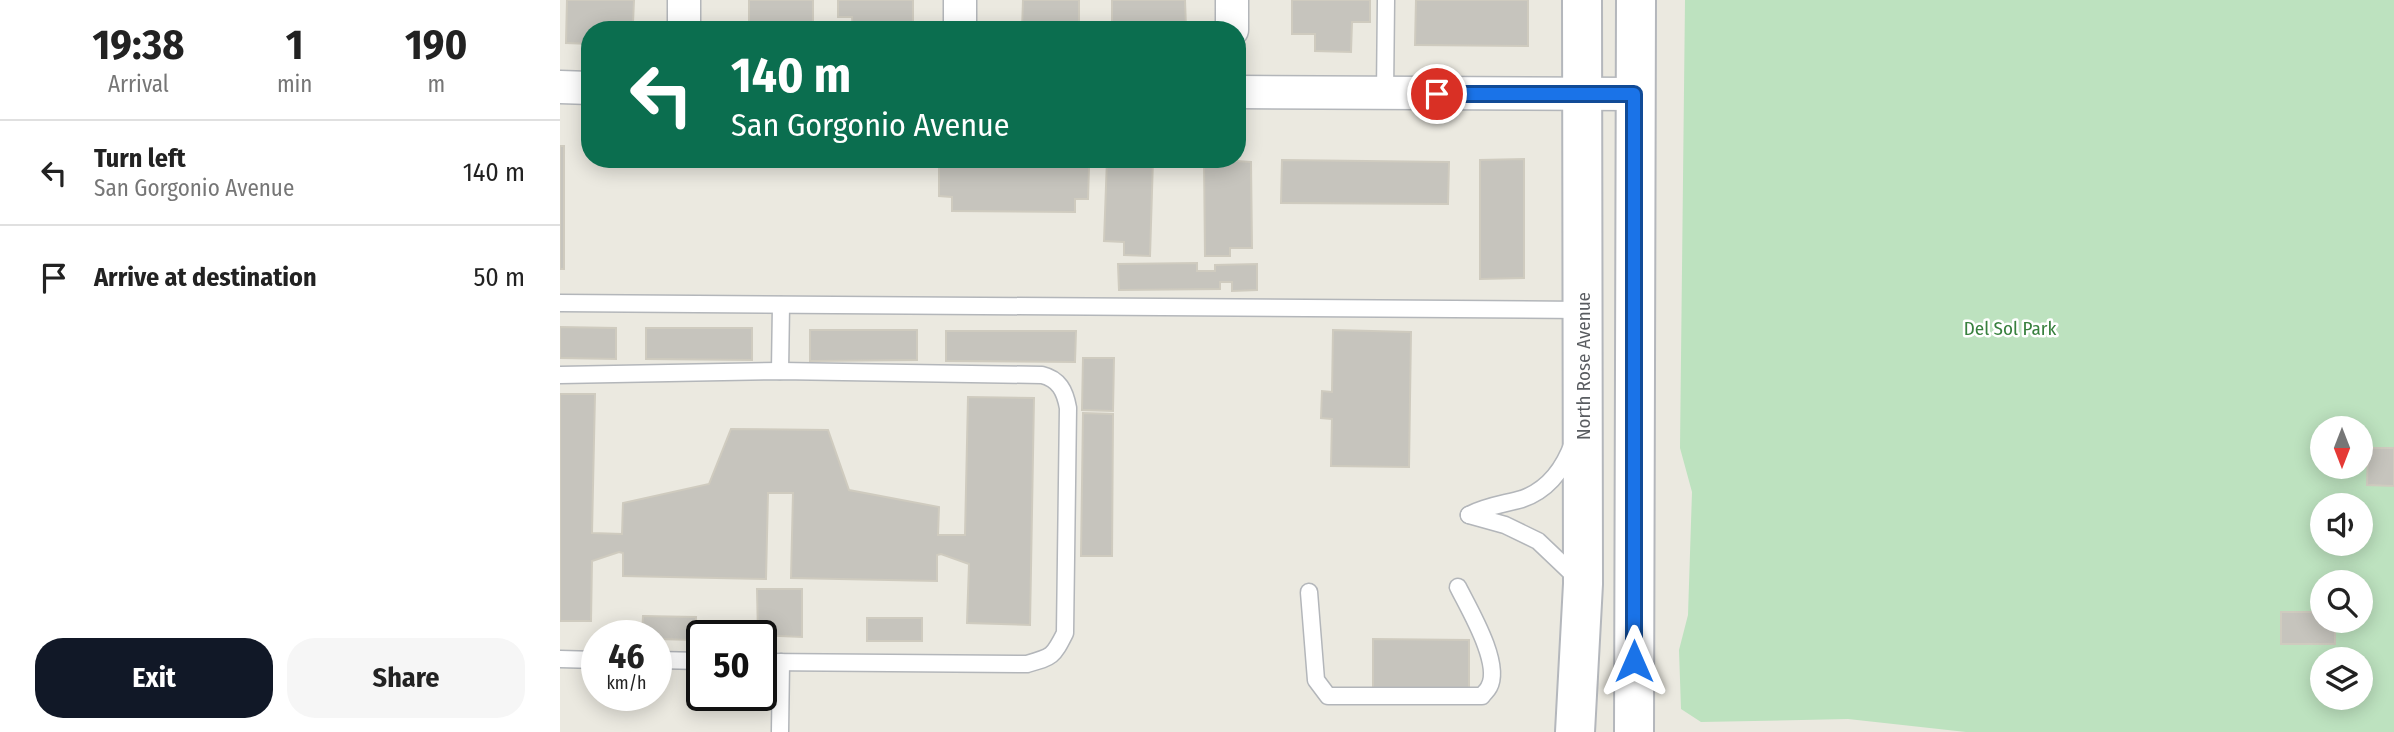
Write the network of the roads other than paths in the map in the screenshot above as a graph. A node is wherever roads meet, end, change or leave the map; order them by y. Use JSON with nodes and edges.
{"nodes":[{"id":1,"x":684,"y":0,"type":"edge"},
{"id":2,"x":960,"y":0,"type":"edge"},
{"id":3,"x":1232,"y":0,"type":"edge"},
{"id":4,"x":1386,"y":0,"type":"edge"},
{"id":5,"x":1582,"y":0,"type":"edge"},
{"id":6,"x":1636,"y":0,"type":"edge"},
{"id":7,"x":684,"y":21,"type":"edge"},
{"id":8,"x":960,"y":21,"type":"edge"},
{"id":9,"x":1232,"y":21,"type":"edge"},
{"id":10,"x":560,"y":87,"type":"edge"},
{"id":11,"x":581,"y":88,"type":"edge"},
{"id":12,"x":1246,"y":92,"type":"edge"},
{"id":13,"x":1385,"y":94,"type":"junction"},
{"id":14,"x":1634,"y":94,"type":"junction"},
{"id":15,"x":1581,"y":95,"type":"junction"},
{"id":16,"x":560,"y":303,"type":"edge"},
{"id":17,"x":781,"y":305,"type":"junction"},
{"id":18,"x":1583,"y":310,"type":"junction"},
{"id":19,"x":780,"y":371,"type":"junction"},
{"id":20,"x":560,"y":374,"type":"edge"},
{"id":21,"x":1583,"y":414,"type":"junction"},
{"id":22,"x":1583,"y":584,"type":"junction"},
{"id":23,"x":1458,"y":587,"type":"dead end"},
{"id":24,"x":1309,"y":592,"type":"dead end"},
{"id":25,"x":560,"y":659,"type":"edge"},
{"id":26,"x":581,"y":660,"type":"edge"},
{"id":27,"x":777,"y":662,"type":"edge"},
{"id":28,"x":781,"y":662,"type":"junction"},
{"id":29,"x":780,"y":732,"type":"edge"},
{"id":30,"x":1575,"y":732,"type":"edge"},
{"id":31,"x":1634,"y":732,"type":"edge"}],
"edges":[{"from":1,"to":7,"type":"street"},
{"from":2,"to":8,"type":"street"},
{"from":3,"to":9,"type":"street"},
{"from":4,"to":13,"type":"lane"},
{"from":5,"to":15,"type":"main road","name":"North Rose Avenue"},
{"from":6,"to":14,"type":"main road"},
{"from":10,"to":11,"type":"street"},
{"from":12,"to":13,"type":"street"},
{"from":13,"to":15,"type":"street"},
{"from":14,"to":15,"type":"street"},
{"from":14,"to":31,"type":"main road"},
{"from":15,"to":18,"type":"main road","name":"North Rose Avenue"},
{"from":16,"to":17,"type":"lane"},
{"from":17,"to":18,"type":"lane"},
{"from":17,"to":19,"type":"lane"},
{"from":18,"to":21,"type":"main road","name":"North Rose Avenue"},
{"from":19,"to":20,"type":"lane"},
{"from":19,"to":28,"type":"lane"},
{"from":21,"to":22,"type":"main road","name":"North Rose Avenue"},
{"from":21,"to":22,"type":"lane"},
{"from":22,"to":30,"type":"main road","name":"North Rose Avenue"},
{"from":23,"to":24,"type":"lane"},
{"from":25,"to":26,"type":"lane"},
{"from":27,"to":28,"type":"lane"},
{"from":28,"to":29,"type":"lane"}]}
